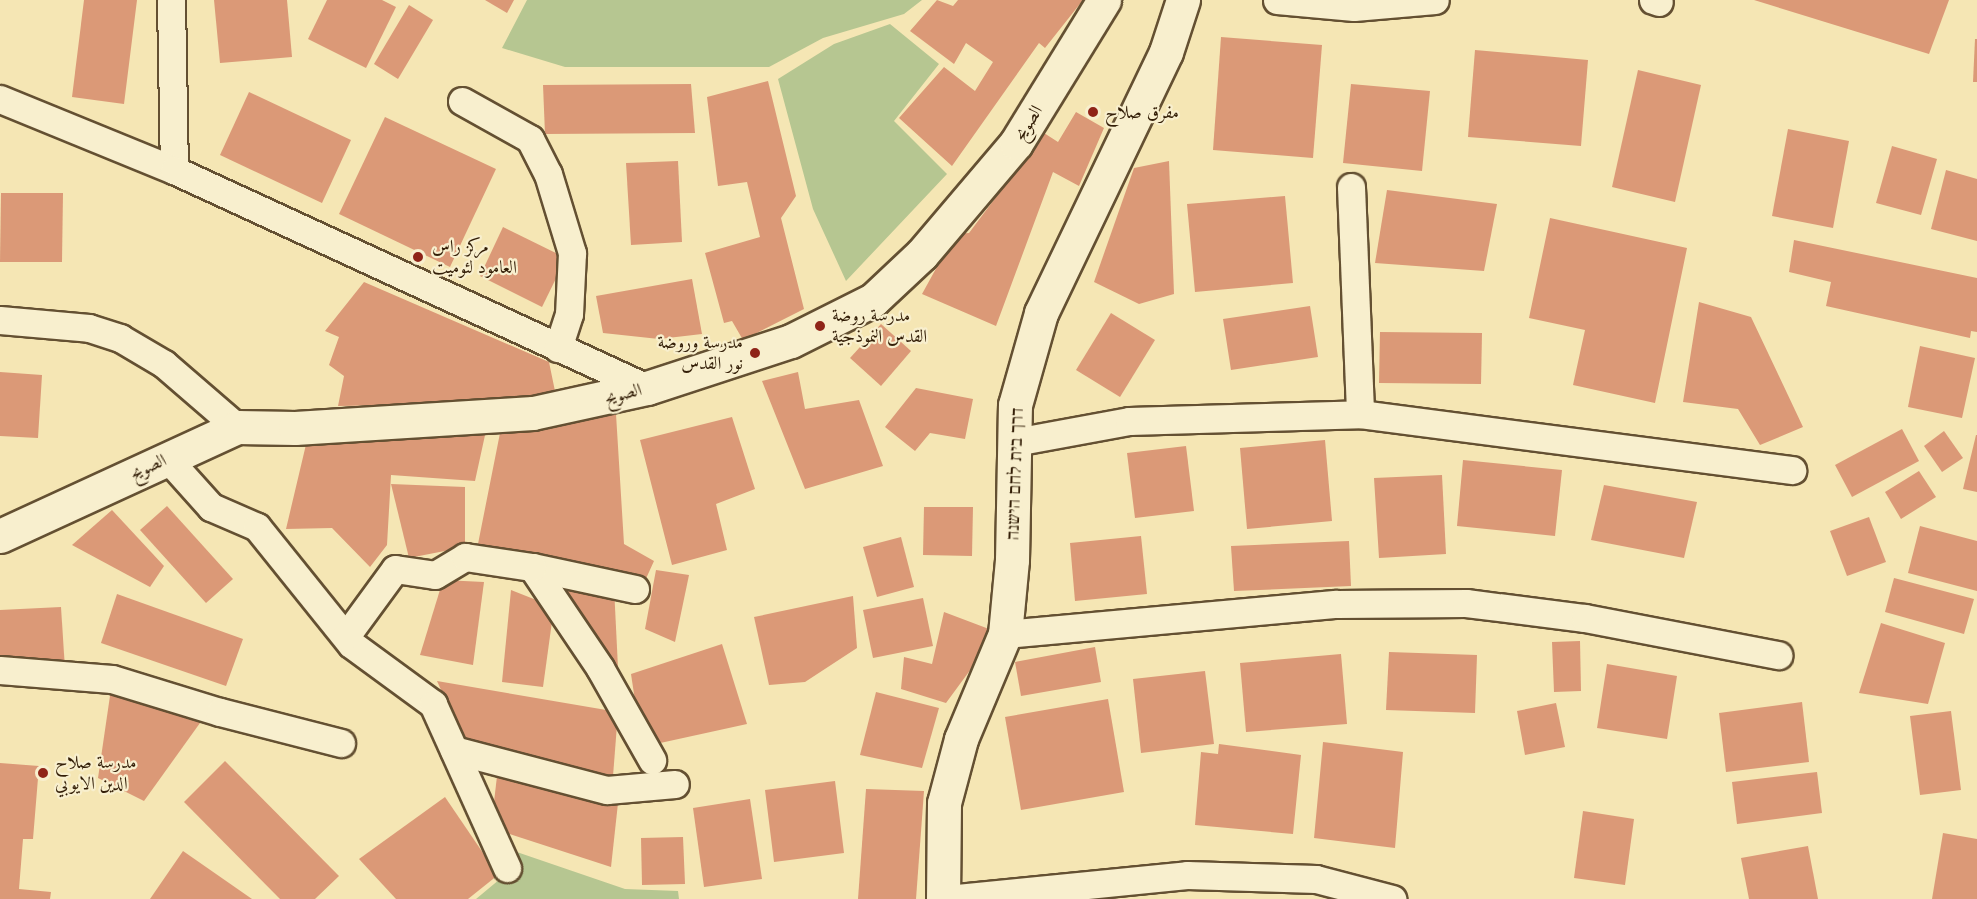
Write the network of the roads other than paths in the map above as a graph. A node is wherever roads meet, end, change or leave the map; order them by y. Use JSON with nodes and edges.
{"nodes":[{"id":1,"x":171,"y":0,"type":"edge"},
{"id":2,"x":1104,"y":0,"type":"edge"},
{"id":3,"x":1183,"y":0,"type":"edge"},
{"id":4,"x":1277,"y":0,"type":"edge"},
{"id":5,"x":1435,"y":0,"type":"edge"},
{"id":6,"x":0,"y":99,"type":"edge"},
{"id":7,"x":462,"y":101,"type":"dead end"},
{"id":8,"x":174,"y":170,"type":"junction"},
{"id":9,"x":1351,"y":187,"type":"dead end"},
{"id":10,"x":0,"y":320,"type":"edge"},
{"id":11,"x":558,"y":348,"type":"junction"},
{"id":12,"x":647,"y":388,"type":"junction"},
{"id":13,"x":1360,"y":414,"type":"junction"},
{"id":14,"x":237,"y":427,"type":"junction"},
{"id":15,"x":1015,"y":442,"type":"junction"},
{"id":16,"x":167,"y":458,"type":"junction"},
{"id":17,"x":1792,"y":470,"type":"dead end"},
{"id":18,"x":0,"y":537,"type":"edge"},
{"id":19,"x":532,"y":567,"type":"junction"},
{"id":20,"x":635,"y":588,"type":"dead end"},
{"id":21,"x":1005,"y":634,"type":"junction"},
{"id":22,"x":346,"y":636,"type":"junction"},
{"id":23,"x":1778,"y":655,"type":"dead end"},
{"id":24,"x":0,"y":670,"type":"edge"},
{"id":25,"x":341,"y":742,"type":"dead end"},
{"id":26,"x":454,"y":750,"type":"junction"},
{"id":27,"x":652,"y":760,"type":"dead end"},
{"id":28,"x":675,"y":784,"type":"dead end"},
{"id":29,"x":507,"y":868,"type":"dead end"},
{"id":30,"x":945,"y":899,"type":"edge"},
{"id":31,"x":1392,"y":899,"type":"edge"}],
"edges":[{"from":1,"to":8,"type":"street"},
{"from":2,"to":12,"type":"street","name":"الصويح"},
{"from":3,"to":15,"type":"street","name":"דרך בית לחם הישנה"},
{"from":4,"to":5,"type":"street"},
{"from":6,"to":8,"type":"street"},
{"from":7,"to":11,"type":"street"},
{"from":8,"to":11,"type":"street"},
{"from":9,"to":13,"type":"street"},
{"from":10,"to":14,"type":"street"},
{"from":11,"to":12,"type":"street"},
{"from":12,"to":14,"type":"street","name":"الصويح"},
{"from":13,"to":15,"type":"street"},
{"from":13,"to":17,"type":"street"},
{"from":14,"to":16,"type":"street","name":"الصويح"},
{"from":15,"to":21,"type":"street","name":"דרך בית לחם הישנה"},
{"from":16,"to":18,"type":"street","name":"الصويح"},
{"from":16,"to":22,"type":"street"},
{"from":19,"to":20,"type":"street"},
{"from":19,"to":22,"type":"street"},
{"from":19,"to":27,"type":"street"},
{"from":21,"to":23,"type":"street"},
{"from":21,"to":30,"type":"street","name":"דרך בית לחם הישנה"},
{"from":22,"to":26,"type":"street"},
{"from":24,"to":25,"type":"street"},
{"from":26,"to":28,"type":"street"},
{"from":26,"to":29,"type":"street"},
{"from":30,"to":31,"type":"street"}]}
